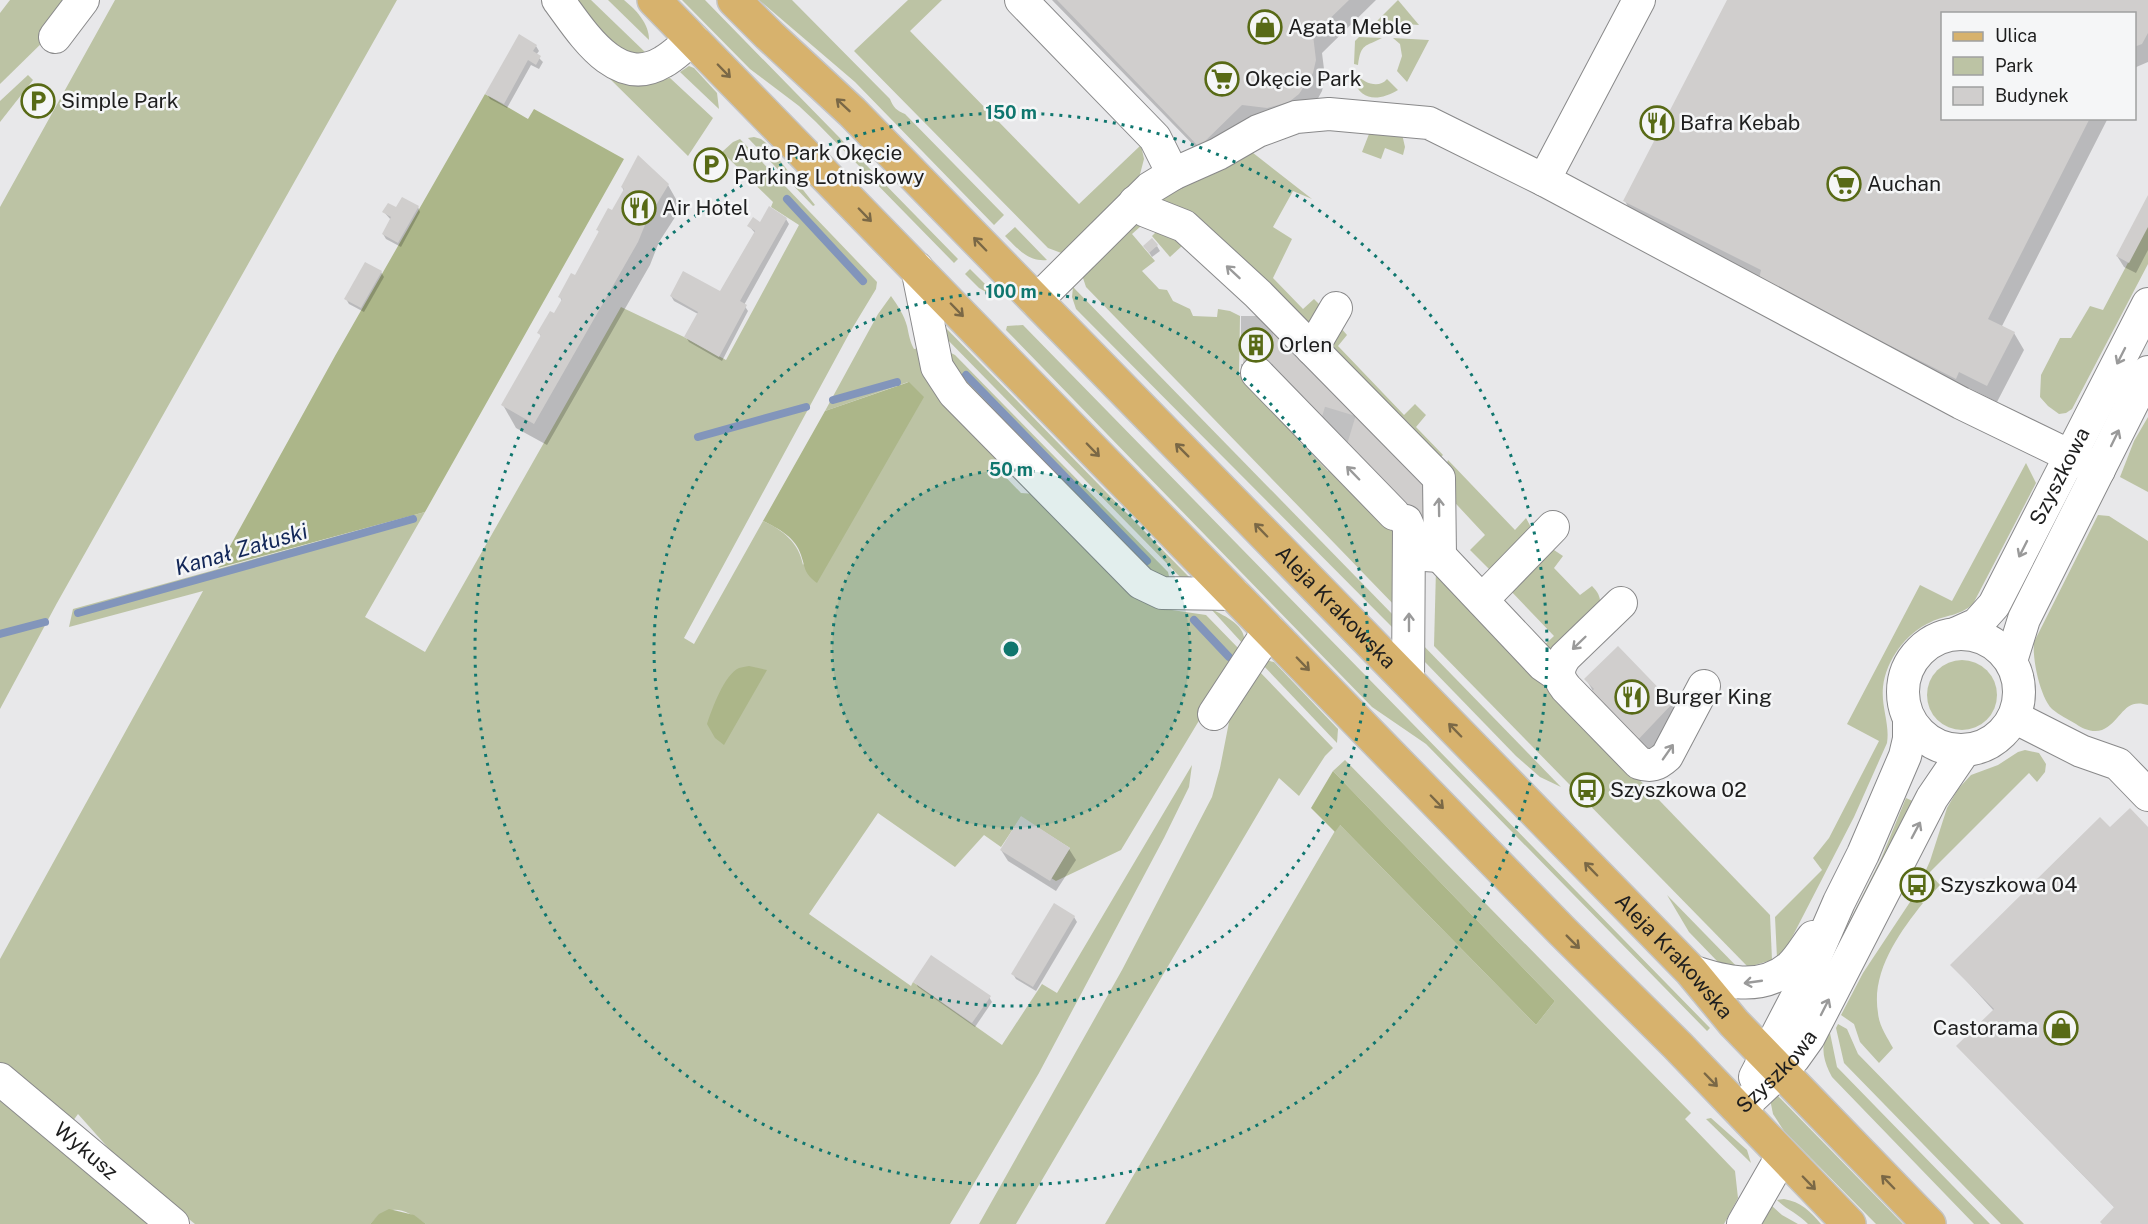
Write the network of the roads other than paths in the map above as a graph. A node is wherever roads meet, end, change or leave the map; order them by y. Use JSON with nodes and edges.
{"nodes":[{"id":1,"x":83,"y":0,"type":"edge"},
{"id":2,"x":558,"y":0,"type":"edge"},
{"id":3,"x":654,"y":0,"type":"edge"},
{"id":4,"x":734,"y":0,"type":"edge"},
{"id":5,"x":1021,"y":0,"type":"edge"},
{"id":6,"x":1639,"y":0,"type":"edge"},
{"id":7,"x":55,"y":37,"type":"dead end"},
{"id":8,"x":693,"y":39,"type":"junction"},
{"id":9,"x":1173,"y":174,"type":"junction"},
{"id":10,"x":1544,"y":180,"type":"junction"},
{"id":11,"x":1136,"y":201,"type":"junction"},
{"id":12,"x":916,"y":268,"type":"junction"},
{"id":13,"x":1036,"y":301,"type":"junction"},
{"id":14,"x":2148,"y":304,"type":"edge"},
{"id":15,"x":1336,"y":308,"type":"dead end"},
{"id":16,"x":1312,"y":350,"type":"junction"},
{"id":17,"x":2148,"y":372,"type":"edge"},
{"id":18,"x":1257,"y":373,"type":"dead end"},
{"id":19,"x":2071,"y":456,"type":"junction"},
{"id":20,"x":2099,"y":470,"type":"junction"},
{"id":21,"x":1553,"y":527,"type":"dead end"},
{"id":22,"x":1409,"y":554,"type":"junction"},
{"id":23,"x":1440,"y":556,"type":"junction"},
{"id":24,"x":1234,"y":594,"type":"junction"},
{"id":25,"x":1482,"y":600,"type":"junction"},
{"id":26,"x":1621,"y":603,"type":"dead end"},
{"id":27,"x":1269,"y":630,"type":"junction"},
{"id":28,"x":1957,"y":633,"type":"junction"},
{"id":29,"x":2011,"y":661,"type":"junction"},
{"id":30,"x":1559,"y":676,"type":"junction"},
{"id":31,"x":1408,"y":681,"type":"junction"},
{"id":32,"x":1704,"y":686,"type":"dead end"},
{"id":33,"x":1214,"y":714,"type":"dead end"},
{"id":34,"x":2014,"y":717,"type":"junction"},
{"id":35,"x":1910,"y":721,"type":"junction"},
{"id":36,"x":1964,"y":751,"type":"junction"},
{"id":37,"x":2148,"y":795,"type":"edge"},
{"id":38,"x":1839,"y":902,"type":"junction"},
{"id":39,"x":1691,"y":971,"type":"junction"},
{"id":40,"x":1773,"y":1064,"type":"junction"},
{"id":41,"x":0,"y":1079,"type":"edge"},
{"id":42,"x":1739,"y":1110,"type":"junction"},
{"id":43,"x":1782,"y":1156,"type":"junction"},
{"id":44,"x":173,"y":1224,"type":"edge"},
{"id":45,"x":1743,"y":1224,"type":"edge"},
{"id":46,"x":1849,"y":1224,"type":"edge"},
{"id":47,"x":1929,"y":1224,"type":"edge"}],
"edges":[{"from":1,"to":7,"type":"street"},
{"from":2,"to":8,"type":"street"},
{"from":3,"to":8,"type":"main road"},
{"from":13,"to":4,"type":"main road","name":"Aleja Krakowska","one_way":true},
{"from":5,"to":9,"type":"street"},
{"from":6,"to":10,"type":"street"},
{"from":8,"to":12,"type":"main road","one_way":true},
{"from":9,"to":10,"type":"street"},
{"from":9,"to":11,"type":"street"},
{"from":10,"to":19,"type":"street"},
{"from":11,"to":13,"type":"street"},
{"from":16,"to":11,"type":"street","one_way":true},
{"from":12,"to":24,"type":"main road","one_way":true},
{"from":12,"to":24,"type":"street"},
{"from":31,"to":13,"type":"main road","name":"Aleja Krakowska","one_way":true},
{"from":14,"to":19,"type":"street","name":"Szyszkowa","one_way":true},
{"from":15,"to":16,"type":"street"},
{"from":23,"to":16,"type":"street","one_way":true},
{"from":20,"to":17,"type":"street","name":"Szyszkowa","one_way":true},
{"from":22,"to":18,"type":"street","one_way":true},
{"from":19,"to":20,"type":"street"},
{"from":19,"to":28,"type":"street","name":"Szyszkowa","one_way":true},
{"from":20,"to":29,"type":"street","name":"Szyszkowa"},
{"from":21,"to":25,"type":"street"},
{"from":22,"to":23,"type":"street"},
{"from":31,"to":22,"type":"street","one_way":true},
{"from":23,"to":25,"type":"street"},
{"from":24,"to":27,"type":"main road"},
{"from":25,"to":30,"type":"street"},
{"from":26,"to":30,"type":"street","one_way":true},
{"from":27,"to":33,"type":"street"},
{"from":27,"to":42,"type":"main road","one_way":true},
{"from":28,"to":29,"type":"street"},
{"from":28,"to":35,"type":"street"},
{"from":29,"to":34,"type":"street"},
{"from":30,"to":32,"type":"street","one_way":true},
{"from":39,"to":31,"type":"main road","name":"Aleja Krakowska","one_way":true},
{"from":34,"to":36,"type":"street"},
{"from":34,"to":37,"type":"street"},
{"from":35,"to":36,"type":"street"},
{"from":35,"to":38,"type":"street","name":"Szyszkowa"},
{"from":40,"to":36,"type":"street","name":"Szyszkowa","one_way":true},
{"from":38,"to":39,"type":"street","one_way":true},
{"from":38,"to":40,"type":"street","name":"Szyszkowa"},
{"from":39,"to":40,"type":"main road","name":"Aleja Krakowska"},
{"from":40,"to":42,"type":"street","name":"Szyszkowa"},
{"from":47,"to":40,"type":"main road","name":"Aleja Krakowska","one_way":true},
{"from":41,"to":44,"type":"street","name":"Wykusz"},
{"from":42,"to":43,"type":"main road"},
{"from":43,"to":45,"type":"street"},
{"from":43,"to":46,"type":"main road","one_way":true}]}
